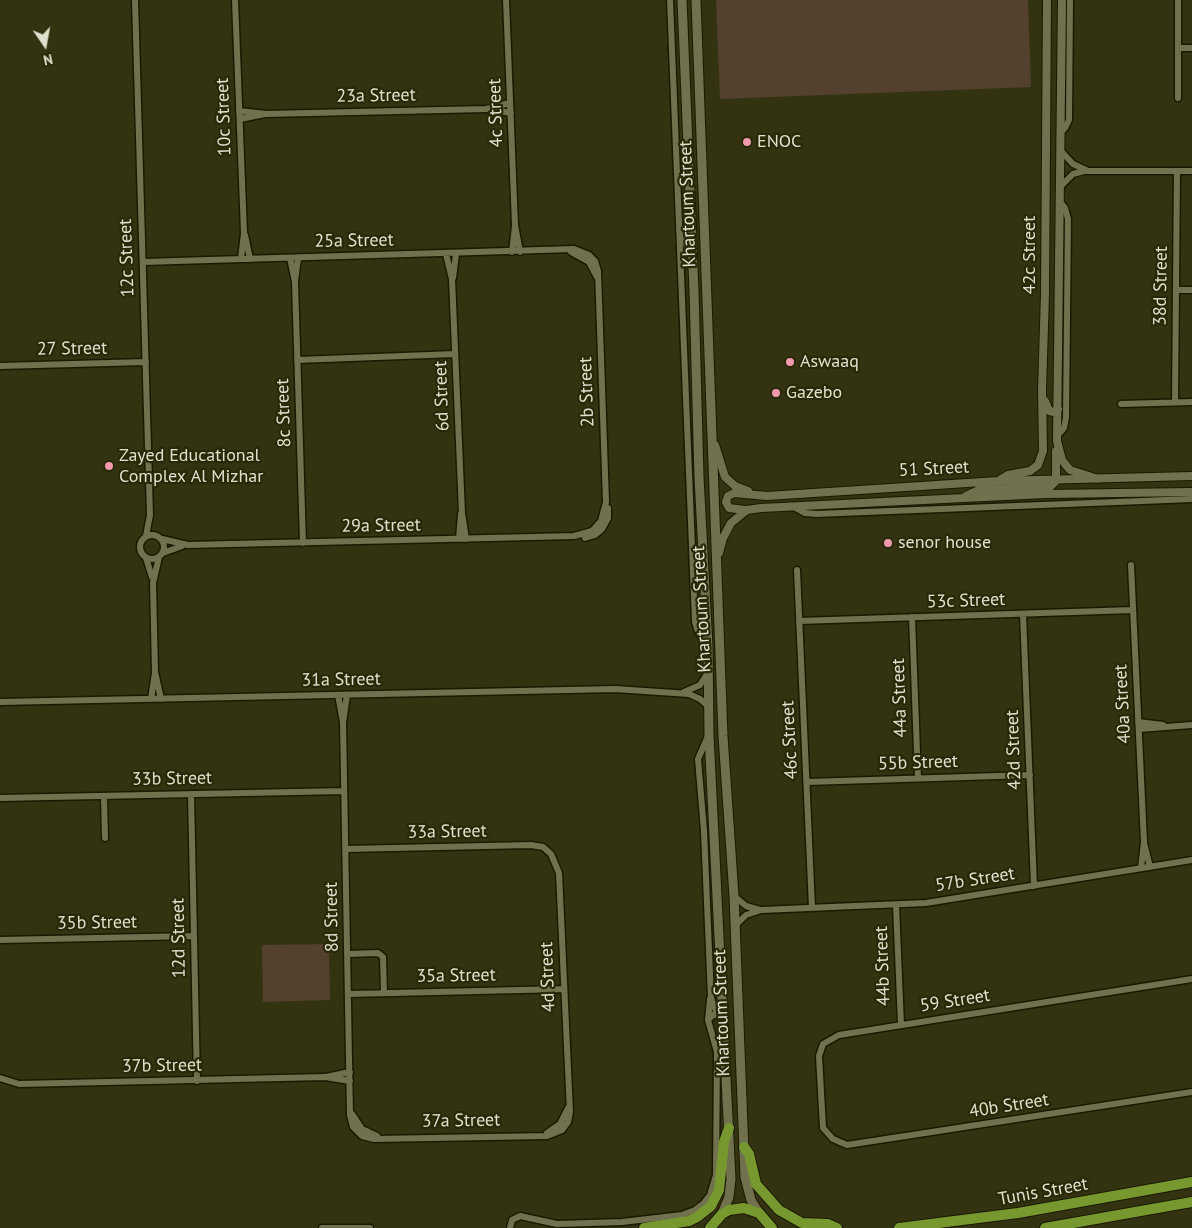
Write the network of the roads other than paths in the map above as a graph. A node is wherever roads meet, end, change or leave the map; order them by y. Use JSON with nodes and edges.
{"nodes":[{"id":1,"x":135,"y":0,"type":"edge"},
{"id":2,"x":235,"y":0,"type":"edge"},
{"id":3,"x":506,"y":0,"type":"edge"},
{"id":4,"x":670,"y":0,"type":"edge"},
{"id":5,"x":682,"y":0,"type":"edge"},
{"id":6,"x":696,"y":0,"type":"edge"},
{"id":7,"x":1047,"y":0,"type":"edge"},
{"id":8,"x":1062,"y":0,"type":"edge"},
{"id":9,"x":1070,"y":0,"type":"edge"},
{"id":10,"x":1178,"y":0,"type":"edge"},
{"id":11,"x":1178,"y":48,"type":"junction"},
{"id":12,"x":1192,"y":48,"type":"edge"},
{"id":13,"x":1178,"y":98,"type":"dead end"},
{"id":14,"x":510,"y":103,"type":"junction"},
{"id":15,"x":486,"y":109,"type":"junction"},
{"id":16,"x":239,"y":111,"type":"junction"},
{"id":17,"x":511,"y":113,"type":"junction"},
{"id":18,"x":266,"y":114,"type":"junction"},
{"id":19,"x":240,"y":119,"type":"junction"},
{"id":20,"x":1061,"y":132,"type":"junction"},
{"id":21,"x":1060,"y":151,"type":"junction"},
{"id":22,"x":1090,"y":170,"type":"junction"},
{"id":23,"x":1177,"y":171,"type":"junction"},
{"id":24,"x":1192,"y":171,"type":"edge"},
{"id":25,"x":1060,"y":187,"type":"junction"},
{"id":26,"x":1060,"y":202,"type":"junction"},
{"id":27,"x":515,"y":225,"type":"junction"},
{"id":28,"x":681,"y":231,"type":"junction"},
{"id":29,"x":244,"y":234,"type":"junction"},
{"id":30,"x":512,"y":252,"type":"junction"},
{"id":31,"x":520,"y":252,"type":"junction"},
{"id":32,"x":446,"y":254,"type":"junction"},
{"id":33,"x":456,"y":254,"type":"junction"},
{"id":34,"x":692,"y":254,"type":"junction"},
{"id":35,"x":290,"y":258,"type":"junction"},
{"id":36,"x":298,"y":258,"type":"junction"},
{"id":37,"x":241,"y":259,"type":"junction"},
{"id":38,"x":250,"y":259,"type":"junction"},
{"id":39,"x":143,"y":262,"type":"junction"},
{"id":40,"x":592,"y":262,"type":"joint"},
{"id":41,"x":452,"y":279,"type":"junction"},
{"id":42,"x":295,"y":282,"type":"junction"},
{"id":43,"x":694,"y":290,"type":"junction"},
{"id":44,"x":708,"y":290,"type":"junction"},
{"id":45,"x":1176,"y":290,"type":"junction"},
{"id":46,"x":1192,"y":290,"type":"edge"},
{"id":47,"x":455,"y":354,"type":"junction"},
{"id":48,"x":297,"y":360,"type":"junction"},
{"id":49,"x":146,"y":362,"type":"junction"},
{"id":50,"x":0,"y":366,"type":"edge"},
{"id":51,"x":1042,"y":390,"type":"junction"},
{"id":52,"x":1175,"y":402,"type":"junction"},
{"id":53,"x":1192,"y":402,"type":"edge"},
{"id":54,"x":1121,"y":404,"type":"dead end"},
{"id":55,"x":1058,"y":409,"type":"junction"},
{"id":56,"x":713,"y":437,"type":"junction"},
{"id":57,"x":1057,"y":438,"type":"junction"},
{"id":58,"x":1192,"y":476,"type":"edge"},
{"id":59,"x":1056,"y":479,"type":"junction"},
{"id":60,"x":1098,"y":479,"type":"junction"},
{"id":61,"x":998,"y":481,"type":"junction"},
{"id":62,"x":1192,"y":492,"type":"edge"},
{"id":63,"x":767,"y":496,"type":"junction"},
{"id":64,"x":965,"y":498,"type":"junction"},
{"id":65,"x":1192,"y":499,"type":"edge"},
{"id":66,"x":791,"y":506,"type":"junction"},
{"id":67,"x":747,"y":510,"type":"junction"},
{"id":68,"x":150,"y":515,"type":"junction"},
{"id":69,"x":600,"y":528,"type":"joint"},
{"id":70,"x":146,"y":536,"type":"junction"},
{"id":71,"x":160,"y":538,"type":"junction"},
{"id":72,"x":463,"y":539,"type":"junction"},
{"id":73,"x":303,"y":542,"type":"junction"},
{"id":74,"x":188,"y":545,"type":"junction"},
{"id":75,"x":161,"y":555,"type":"junction"},
{"id":76,"x":146,"y":558,"type":"junction"},
{"id":77,"x":716,"y":565,"type":"junction"},
{"id":78,"x":1131,"y":565,"type":"dead end"},
{"id":79,"x":797,"y":570,"type":"dead end"},
{"id":80,"x":153,"y":583,"type":"junction"},
{"id":81,"x":706,"y":595,"type":"junction"},
{"id":82,"x":1133,"y":610,"type":"junction"},
{"id":83,"x":1023,"y":614,"type":"junction"},
{"id":84,"x":912,"y":618,"type":"junction"},
{"id":85,"x":800,"y":621,"type":"junction"},
{"id":86,"x":708,"y":647,"type":"junction"},
{"id":87,"x":156,"y":672,"type":"junction"},
{"id":88,"x":707,"y":674,"type":"junction"},
{"id":89,"x":722,"y":676,"type":"junction"},
{"id":90,"x":683,"y":693,"type":"junction"},
{"id":91,"x":338,"y":695,"type":"junction"},
{"id":92,"x":348,"y":695,"type":"junction"},
{"id":93,"x":152,"y":699,"type":"junction"},
{"id":94,"x":161,"y":699,"type":"junction"},
{"id":95,"x":0,"y":702,"type":"edge"},
{"id":96,"x":708,"y":706,"type":"junction"},
{"id":97,"x":343,"y":723,"type":"junction"},
{"id":98,"x":1192,"y":725,"type":"edge"},
{"id":99,"x":1138,"y":726,"type":"junction"},
{"id":100,"x":709,"y":735,"type":"junction"},
{"id":101,"x":1030,"y":775,"type":"junction"},
{"id":102,"x":918,"y":778,"type":"junction"},
{"id":103,"x":807,"y":782,"type":"junction"},
{"id":104,"x":344,"y":791,"type":"junction"},
{"id":105,"x":191,"y":794,"type":"junction"},
{"id":106,"x":104,"y":796,"type":"junction"},
{"id":107,"x":0,"y":798,"type":"edge"},
{"id":108,"x":105,"y":838,"type":"dead end"},
{"id":109,"x":1144,"y":842,"type":"junction"},
{"id":110,"x":346,"y":849,"type":"junction"},
{"id":111,"x":548,"y":850,"type":"joint"},
{"id":112,"x":1192,"y":860,"type":"edge"},
{"id":113,"x":1150,"y":867,"type":"junction"},
{"id":114,"x":1142,"y":868,"type":"junction"},
{"id":115,"x":1034,"y":886,"type":"junction"},
{"id":116,"x":734,"y":896,"type":"junction"},
{"id":117,"x":896,"y":905,"type":"junction"},
{"id":118,"x":812,"y":908,"type":"junction"},
{"id":119,"x":761,"y":910,"type":"junction"},
{"id":120,"x":735,"y":926,"type":"junction"},
{"id":121,"x":194,"y":936,"type":"junction"},
{"id":122,"x":0,"y":940,"type":"edge"},
{"id":123,"x":348,"y":954,"type":"junction"},
{"id":124,"x":1192,"y":979,"type":"edge"},
{"id":125,"x":564,"y":989,"type":"junction"},
{"id":126,"x":384,"y":993,"type":"junction"},
{"id":127,"x":349,"y":994,"type":"junction"},
{"id":128,"x":711,"y":998,"type":"junction"},
{"id":129,"x":720,"y":1014,"type":"junction"},
{"id":130,"x":708,"y":1020,"type":"junction"},
{"id":131,"x":901,"y":1025,"type":"junction"},
{"id":132,"x":350,"y":1072,"type":"junction"},
{"id":133,"x":325,"y":1077,"type":"junction"},
{"id":134,"x":0,"y":1078,"type":"edge"},
{"id":135,"x":197,"y":1081,"type":"junction"},
{"id":136,"x":350,"y":1081,"type":"junction"},
{"id":137,"x":1192,"y":1092,"type":"edge"},
{"id":138,"x":562,"y":1126,"type":"joint"},
{"id":139,"x":729,"y":1128,"type":"junction"},
{"id":140,"x":360,"y":1132,"type":"joint"},
{"id":141,"x":833,"y":1139,"type":"joint"},
{"id":142,"x":744,"y":1147,"type":"junction"},
{"id":143,"x":1192,"y":1182,"type":"edge"},
{"id":144,"x":1192,"y":1202,"type":"edge"},
{"id":145,"x":759,"y":1213,"type":"junction"},
{"id":146,"x":722,"y":1214,"type":"junction"},
{"id":147,"x":709,"y":1227,"type":"edge"},
{"id":148,"x":773,"y":1227,"type":"edge"},
{"id":149,"x":322,"y":1228,"type":"edge"},
{"id":150,"x":370,"y":1228,"type":"edge"},
{"id":151,"x":510,"y":1228,"type":"edge"},
{"id":152,"x":644,"y":1228,"type":"edge"},
{"id":153,"x":837,"y":1228,"type":"edge"},
{"id":154,"x":899,"y":1228,"type":"edge"},
{"id":155,"x":1045,"y":1228,"type":"edge"}],
"edges":[{"from":1,"to":39,"type":"street","name":"12c Street"},
{"from":2,"to":16,"type":"street","name":"10c Street"},
{"from":3,"to":14,"type":"street","name":"4c Street"},
{"from":4,"to":28,"type":"street"},
{"from":5,"to":34,"type":"main road","name":"Khartoum Street"},
{"from":6,"to":44,"type":"main road","name":"Khartoum Street"},
{"from":7,"to":51,"type":"street","name":"42c Street"},
{"from":8,"to":20,"type":"street","name":"42c Street"},
{"from":9,"to":20,"type":"street"},
{"from":10,"to":11,"type":"street"},
{"from":11,"to":12,"type":"street"},
{"from":11,"to":13,"type":"street"},
{"from":14,"to":15,"type":"street","name":"23a Street"},
{"from":14,"to":17,"type":"street","name":"4c Street"},
{"from":15,"to":17,"type":"street","name":"23a Street"},
{"from":15,"to":18,"type":"street","name":"23a Street"},
{"from":16,"to":18,"type":"street","name":"23a Street"},
{"from":16,"to":19,"type":"street","name":"10c Street"},
{"from":17,"to":27,"type":"street","name":"4c Street"},
{"from":18,"to":19,"type":"street","name":"23a Street"},
{"from":19,"to":29,"type":"street","name":"10c Street"},
{"from":20,"to":21,"type":"street","name":"42c Street"},
{"from":21,"to":22,"type":"street"},
{"from":21,"to":25,"type":"street","name":"42c Street"},
{"from":22,"to":23,"type":"street"},
{"from":22,"to":25,"type":"street"},
{"from":23,"to":24,"type":"street"},
{"from":23,"to":45,"type":"street","name":"38d Street"},
{"from":25,"to":26,"type":"street","name":"42c Street"},
{"from":26,"to":55,"type":"street","name":"42c Street"},
{"from":26,"to":57,"type":"street"},
{"from":27,"to":30,"type":"street","name":"4c Street"},
{"from":27,"to":31,"type":"street","name":"4c Street"},
{"from":28,"to":34,"type":"main road"},
{"from":28,"to":86,"type":"street"},
{"from":29,"to":37,"type":"street","name":"10c Street"},
{"from":29,"to":38,"type":"street","name":"10c Street"},
{"from":30,"to":31,"type":"street","name":"25a Street"},
{"from":30,"to":33,"type":"street","name":"25a Street"},
{"from":31,"to":40,"type":"street","name":"25a Street"},
{"from":32,"to":33,"type":"street","name":"25a Street"},
{"from":32,"to":36,"type":"street","name":"25a Street"},
{"from":32,"to":41,"type":"street","name":"6d Street"},
{"from":33,"to":41,"type":"street","name":"6d Street"},
{"from":34,"to":43,"type":"main road","name":"Khartoum Street"},
{"from":35,"to":36,"type":"street","name":"25a Street"},
{"from":35,"to":38,"type":"street","name":"25a Street"},
{"from":35,"to":42,"type":"street","name":"8c Street"},
{"from":36,"to":42,"type":"street","name":"8c Street"},
{"from":37,"to":38,"type":"street","name":"25a Street"},
{"from":37,"to":39,"type":"street","name":"25a Street"},
{"from":39,"to":49,"type":"street","name":"12c Street"},
{"from":40,"to":69,"type":"street","name":"2b Street"},
{"from":41,"to":47,"type":"street","name":"6d Street"},
{"from":42,"to":48,"type":"street","name":"8c Street"},
{"from":43,"to":44,"type":"main road"},
{"from":43,"to":81,"type":"main road","name":"Khartoum Street"},
{"from":44,"to":56,"type":"main road","name":"Khartoum Street"},
{"from":45,"to":46,"type":"street"},
{"from":45,"to":52,"type":"street","name":"38d Street"},
{"from":47,"to":48,"type":"street"},
{"from":47,"to":72,"type":"street","name":"6d Street"},
{"from":48,"to":73,"type":"street","name":"8c Street"},
{"from":49,"to":50,"type":"street","name":"27 Street"},
{"from":49,"to":68,"type":"street","name":"12c Street"},
{"from":51,"to":55,"type":"street"},
{"from":51,"to":61,"type":"street","name":"42c Street"},
{"from":52,"to":53,"type":"street"},
{"from":52,"to":54,"type":"street"},
{"from":55,"to":57,"type":"street","name":"42c Street"},
{"from":56,"to":63,"type":"street","name":"51 Street"},
{"from":56,"to":77,"type":"main road","name":"Khartoum Street"},
{"from":57,"to":59,"type":"street"},
{"from":57,"to":60,"type":"street","name":"42c Street"},
{"from":58,"to":60,"type":"street","name":"51 Street"},
{"from":59,"to":60,"type":"street","name":"51 Street"},
{"from":59,"to":61,"type":"street","name":"51 Street"},
{"from":59,"to":64,"type":"street"},
{"from":61,"to":63,"type":"street","name":"51 Street"},
{"from":62,"to":64,"type":"street","name":"51 Street"},
{"from":63,"to":67,"type":"street"},
{"from":64,"to":66,"type":"street","name":"51 Street"},
{"from":65,"to":66,"type":"street"},
{"from":66,"to":67,"type":"street","name":"51 Street"},
{"from":67,"to":77,"type":"street"},
{"from":68,"to":70,"type":"street","name":"12c Street"},
{"from":68,"to":71,"type":"street","name":"12c Street"},
{"from":69,"to":72,"type":"street","name":"29a Street"},
{"from":70,"to":71,"type":"street"},
{"from":70,"to":76,"type":"street"},
{"from":71,"to":74,"type":"street","name":"29a Street"},
{"from":71,"to":75,"type":"street"},
{"from":72,"to":73,"type":"street","name":"29a Street"},
{"from":73,"to":74,"type":"street","name":"29a Street"},
{"from":74,"to":75,"type":"street","name":"29a Street"},
{"from":75,"to":76,"type":"street"},
{"from":75,"to":80,"type":"street"},
{"from":76,"to":80,"type":"street"},
{"from":77,"to":89,"type":"main road","name":"Khartoum Street"},
{"from":78,"to":82,"type":"street","name":"40a Street"},
{"from":79,"to":85,"type":"street","name":"46c Street"},
{"from":80,"to":87,"type":"street"},
{"from":81,"to":86,"type":"main road","name":"Khartoum Street"},
{"from":81,"to":89,"type":"main road"},
{"from":82,"to":83,"type":"street","name":"53c Street"},
{"from":82,"to":99,"type":"street","name":"40a Street"},
{"from":83,"to":84,"type":"street","name":"53c Street"},
{"from":83,"to":101,"type":"street","name":"42d Street"},
{"from":84,"to":85,"type":"street","name":"53c Street"},
{"from":84,"to":102,"type":"street","name":"44a Street"},
{"from":85,"to":103,"type":"street","name":"46c Street"},
{"from":86,"to":88,"type":"main road","name":"Khartoum Street"},
{"from":87,"to":93,"type":"street"},
{"from":87,"to":94,"type":"street"},
{"from":88,"to":90,"type":"street"},
{"from":88,"to":96,"type":"main road","name":"Khartoum Street"},
{"from":89,"to":116,"type":"main road","name":"Khartoum Street"},
{"from":90,"to":92,"type":"street","name":"31a Street"},
{"from":90,"to":96,"type":"street","name":"31a Street"},
{"from":91,"to":92,"type":"street","name":"31a Street"},
{"from":91,"to":94,"type":"street","name":"31a Street"},
{"from":91,"to":97,"type":"street","name":"8d Street"},
{"from":92,"to":97,"type":"street","name":"8d Street"},
{"from":93,"to":94,"type":"street","name":"31a Street"},
{"from":93,"to":95,"type":"street","name":"31a Street"},
{"from":96,"to":100,"type":"main road","name":"Khartoum Street"},
{"from":97,"to":104,"type":"street","name":"8d Street"},
{"from":98,"to":99,"type":"street"},
{"from":99,"to":109,"type":"street","name":"40a Street"},
{"from":100,"to":128,"type":"street"},
{"from":100,"to":129,"type":"main road","name":"Khartoum Street"},
{"from":101,"to":102,"type":"street","name":"55b Street"},
{"from":101,"to":115,"type":"street","name":"42d Street"},
{"from":102,"to":103,"type":"street","name":"55b Street"},
{"from":103,"to":118,"type":"street","name":"46c Street"},
{"from":104,"to":105,"type":"street","name":"33b Street"},
{"from":104,"to":110,"type":"street","name":"8d Street"},
{"from":105,"to":106,"type":"street","name":"33b Street"},
{"from":105,"to":121,"type":"street","name":"12d Street"},
{"from":106,"to":107,"type":"street","name":"33b Street"},
{"from":106,"to":108,"type":"street"},
{"from":109,"to":113,"type":"street","name":"40a Street"},
{"from":109,"to":114,"type":"street","name":"40a Street"},
{"from":110,"to":111,"type":"street","name":"33a Street"},
{"from":110,"to":123,"type":"street","name":"8d Street"},
{"from":111,"to":125,"type":"street","name":"4d Street"},
{"from":112,"to":113,"type":"street","name":"57b Street"},
{"from":113,"to":114,"type":"street","name":"57b Street"},
{"from":114,"to":115,"type":"street","name":"57b Street"},
{"from":115,"to":117,"type":"street","name":"57b Street"},
{"from":116,"to":119,"type":"street","name":"57b Street"},
{"from":116,"to":120,"type":"main road","name":"Khartoum Street"},
{"from":117,"to":118,"type":"street","name":"57b Street"},
{"from":117,"to":131,"type":"street","name":"44b Street"},
{"from":118,"to":119,"type":"street","name":"57b Street"},
{"from":119,"to":120,"type":"street","name":"57b Street"},
{"from":120,"to":142,"type":"main road","name":"Khartoum Street"},
{"from":121,"to":122,"type":"street","name":"35b Street"},
{"from":121,"to":135,"type":"street","name":"12d Street"},
{"from":123,"to":126,"type":"street"},
{"from":123,"to":127,"type":"street","name":"8d Street"},
{"from":124,"to":131,"type":"street","name":"59 Street"},
{"from":125,"to":126,"type":"street","name":"35a Street"},
{"from":125,"to":138,"type":"street","name":"4d Street"},
{"from":126,"to":127,"type":"street","name":"35a Street"},
{"from":127,"to":132,"type":"street","name":"8d Street"},
{"from":128,"to":129,"type":"street"},
{"from":128,"to":130,"type":"street"},
{"from":129,"to":130,"type":"street"},
{"from":129,"to":139,"type":"main road","name":"Khartoum Street"},
{"from":130,"to":151,"type":"street"},
{"from":131,"to":141,"type":"street","name":"59 Street"},
{"from":132,"to":133,"type":"street","name":"37b Street"},
{"from":132,"to":136,"type":"street","name":"8d Street"},
{"from":133,"to":135,"type":"street","name":"37b Street"},
{"from":133,"to":136,"type":"street","name":"37b Street"},
{"from":134,"to":135,"type":"street","name":"37b Street"},
{"from":136,"to":140,"type":"street","name":"8d Street"},
{"from":137,"to":141,"type":"street","name":"40b Street"},
{"from":138,"to":140,"type":"street","name":"37a Street"},
{"from":139,"to":146,"type":"main road","name":"Khartoum Street"},
{"from":139,"to":152,"type":"main road"},
{"from":142,"to":145,"type":"main road","name":"Khartoum Street"},
{"from":142,"to":153,"type":"main road"},
{"from":143,"to":154,"type":"main road","name":"Tunis Street"},
{"from":144,"to":155,"type":"main road","name":"Tunis Street"},
{"from":145,"to":146,"type":"main road"},
{"from":145,"to":148,"type":"main road"},
{"from":146,"to":147,"type":"main road"},
{"from":149,"to":150,"type":"street"}]}
